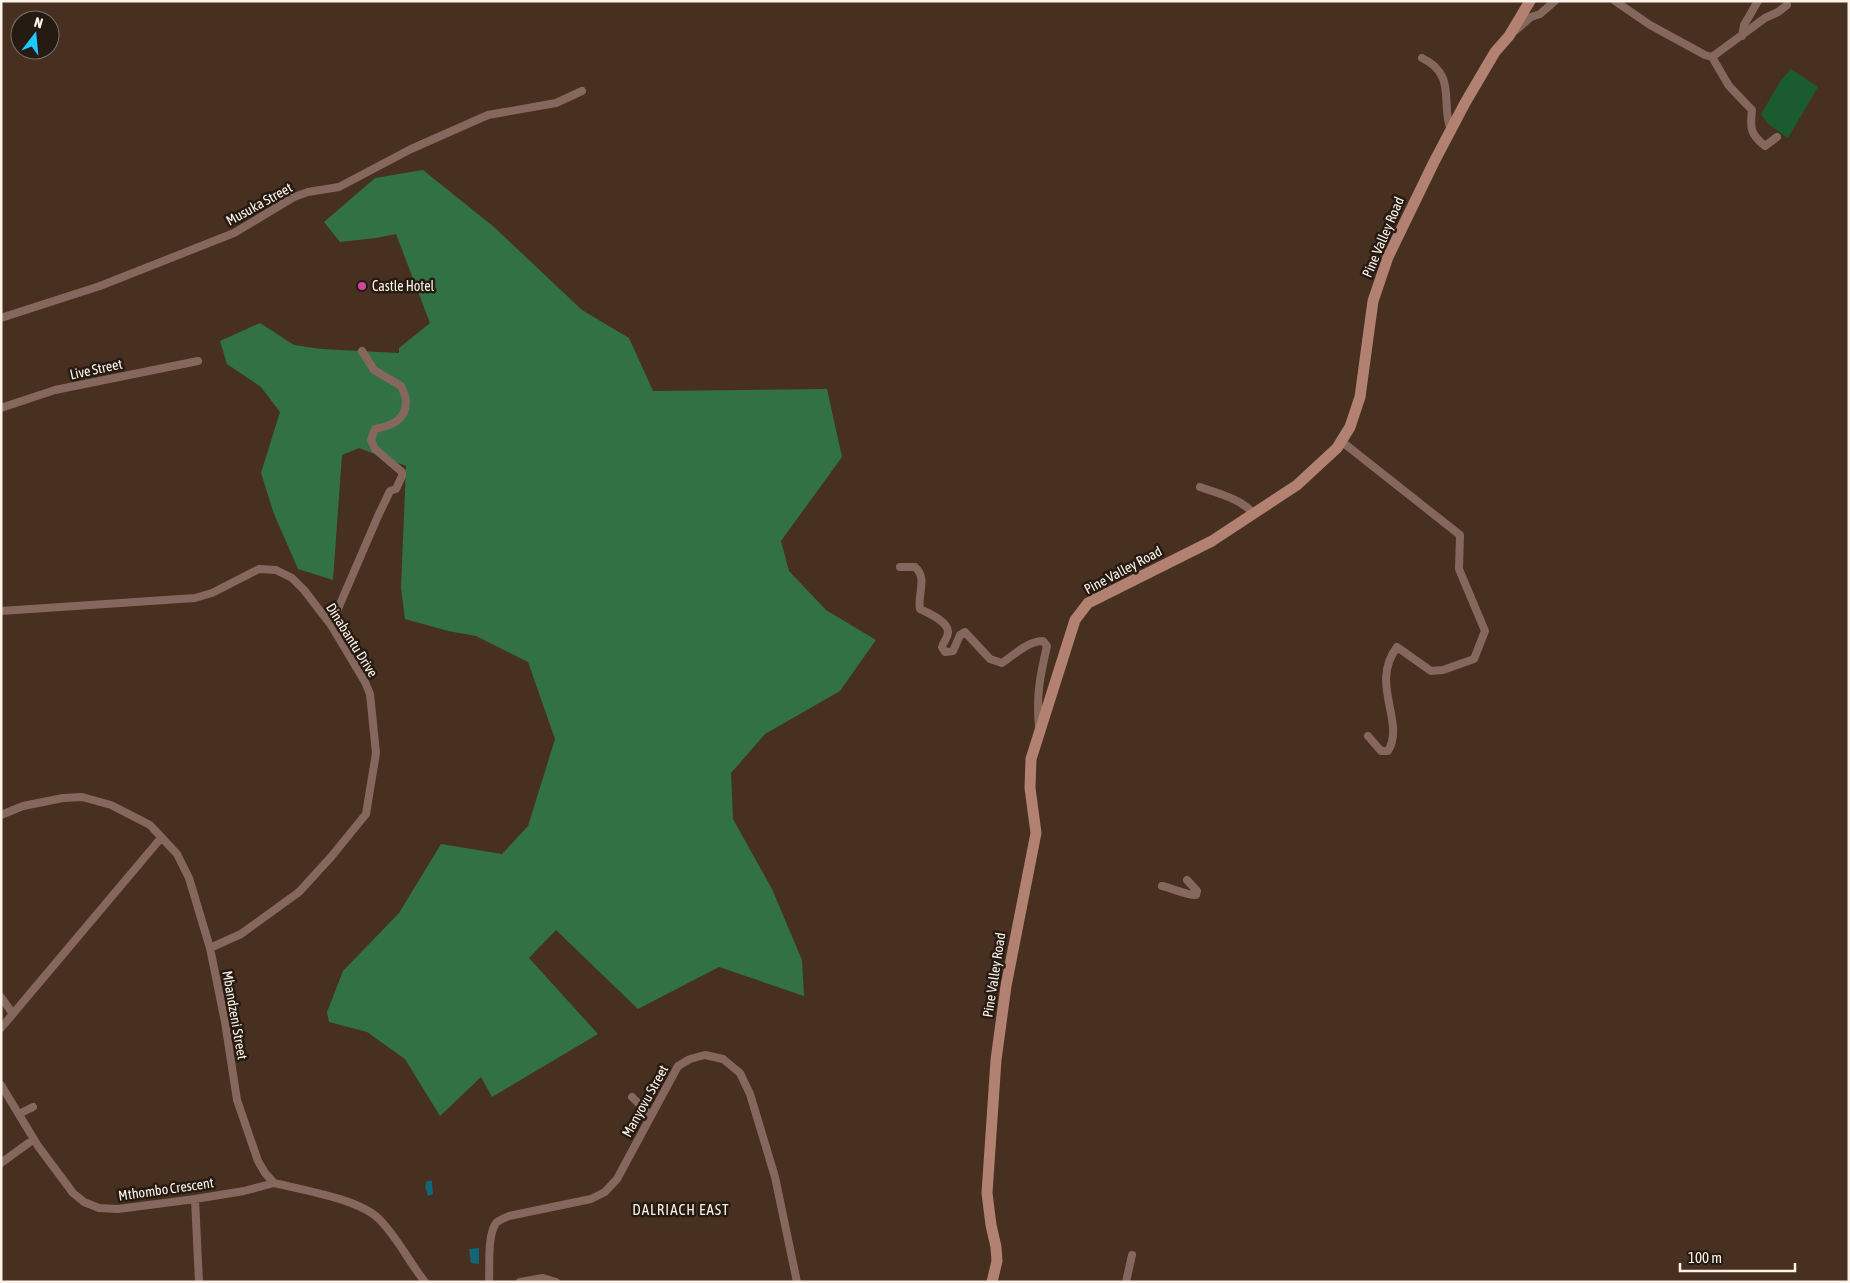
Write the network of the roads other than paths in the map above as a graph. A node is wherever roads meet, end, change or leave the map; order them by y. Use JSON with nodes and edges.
{"nodes":[{"id":1,"x":1530,"y":1,"type":"edge"},
{"id":2,"x":1555,"y":1,"type":"edge"},
{"id":3,"x":1616,"y":1,"type":"edge"},
{"id":4,"x":1758,"y":1,"type":"edge"},
{"id":5,"x":1787,"y":5,"type":"dead end"},
{"id":6,"x":1509,"y":36,"type":"junction"},
{"id":7,"x":1742,"y":36,"type":"junction"},
{"id":8,"x":1712,"y":57,"type":"junction"},
{"id":9,"x":1422,"y":58,"type":"dead end"},
{"id":10,"x":582,"y":91,"type":"dead end"},
{"id":11,"x":1451,"y":130,"type":"junction"},
{"id":12,"x":1777,"y":137,"type":"dead end"},
{"id":13,"x":1,"y":318,"type":"edge"},
{"id":14,"x":362,"y":351,"type":"dead end"},
{"id":15,"x":198,"y":361,"type":"dead end"},
{"id":16,"x":1,"y":408,"type":"edge"},
{"id":17,"x":1341,"y":441,"type":"junction"},
{"id":18,"x":1200,"y":487,"type":"dead end"},
{"id":19,"x":1254,"y":514,"type":"junction"},
{"id":20,"x":900,"y":567,"type":"dead end"},
{"id":21,"x":1,"y":611,"type":"edge"},
{"id":22,"x":331,"y":625,"type":"junction"},
{"id":23,"x":1039,"y":731,"type":"junction"},
{"id":24,"x":1368,"y":736,"type":"dead end"},
{"id":25,"x":1,"y":815,"type":"edge"},
{"id":26,"x":161,"y":838,"type":"junction"},
{"id":27,"x":1187,"y":880,"type":"dead end"},
{"id":28,"x":1162,"y":886,"type":"dead end"},
{"id":29,"x":210,"y":948,"type":"junction"},
{"id":30,"x":1,"y":997,"type":"edge"},
{"id":31,"x":13,"y":1014,"type":"junction"},
{"id":32,"x":1,"y":1028,"type":"edge"},
{"id":33,"x":1,"y":1085,"type":"edge"},
{"id":34,"x":632,"y":1097,"type":"dead end"},
{"id":35,"x":33,"y":1107,"type":"dead end"},
{"id":36,"x":19,"y":1114,"type":"junction"},
{"id":37,"x":651,"y":1116,"type":"junction"},
{"id":38,"x":34,"y":1139,"type":"junction"},
{"id":39,"x":1,"y":1162,"type":"edge"},
{"id":40,"x":274,"y":1183,"type":"junction"},
{"id":41,"x":195,"y":1199,"type":"junction"},
{"id":42,"x":1132,"y":1255,"type":"dead end"},
{"id":43,"x":199,"y":1282,"type":"edge"},
{"id":44,"x":426,"y":1282,"type":"edge"},
{"id":45,"x":490,"y":1282,"type":"edge"},
{"id":46,"x":520,"y":1282,"type":"edge"},
{"id":47,"x":556,"y":1282,"type":"edge"},
{"id":48,"x":797,"y":1282,"type":"edge"},
{"id":49,"x":992,"y":1282,"type":"edge"},
{"id":50,"x":1126,"y":1282,"type":"edge"}],
"edges":[{"from":1,"to":6,"type":"main road","name":"Pine Valley Road"},
{"from":2,"to":6,"type":"street"},
{"from":3,"to":8,"type":"street"},
{"from":4,"to":7,"type":"street"},
{"from":5,"to":7,"type":"street"},
{"from":6,"to":11,"type":"main road","name":"Pine Valley Road"},
{"from":7,"to":8,"type":"street"},
{"from":8,"to":12,"type":"street"},
{"from":9,"to":11,"type":"street"},
{"from":10,"to":13,"type":"street","name":"Musuka Street"},
{"from":11,"to":17,"type":"main road","name":"Pine Valley Road"},
{"from":14,"to":22,"type":"street"},
{"from":15,"to":16,"type":"street","name":"Live Street"},
{"from":17,"to":19,"type":"main road","name":"Pine Valley Road"},
{"from":17,"to":24,"type":"street"},
{"from":18,"to":19,"type":"street"},
{"from":19,"to":23,"type":"main road","name":"Pine Valley Road"},
{"from":20,"to":23,"type":"street"},
{"from":21,"to":22,"type":"street","name":"Dinabantu Drive"},
{"from":22,"to":29,"type":"street","name":"Dinabantu Drive"},
{"from":23,"to":49,"type":"main road","name":"Pine Valley Road"},
{"from":25,"to":26,"type":"street","name":"Mbandzeni Street"},
{"from":26,"to":29,"type":"street","name":"Mbandzeni Street"},
{"from":26,"to":31,"type":"street"},
{"from":27,"to":28,"type":"street"},
{"from":29,"to":40,"type":"street","name":"Mbandzeni Street"},
{"from":30,"to":31,"type":"street"},
{"from":31,"to":32,"type":"street"},
{"from":33,"to":36,"type":"street","name":"Mthombo Crescent"},
{"from":34,"to":37,"type":"street"},
{"from":35,"to":36,"type":"street"},
{"from":36,"to":38,"type":"street","name":"Mthombo Crescent"},
{"from":37,"to":45,"type":"street","name":"Manyovu Street"},
{"from":37,"to":48,"type":"street","name":"Manyovu Street"},
{"from":38,"to":39,"type":"street"},
{"from":38,"to":41,"type":"street","name":"Mthombo Crescent"},
{"from":40,"to":41,"type":"street","name":"Mthombo Crescent"},
{"from":40,"to":44,"type":"street"},
{"from":41,"to":43,"type":"street"},
{"from":42,"to":50,"type":"street"},
{"from":46,"to":47,"type":"street"}]}
